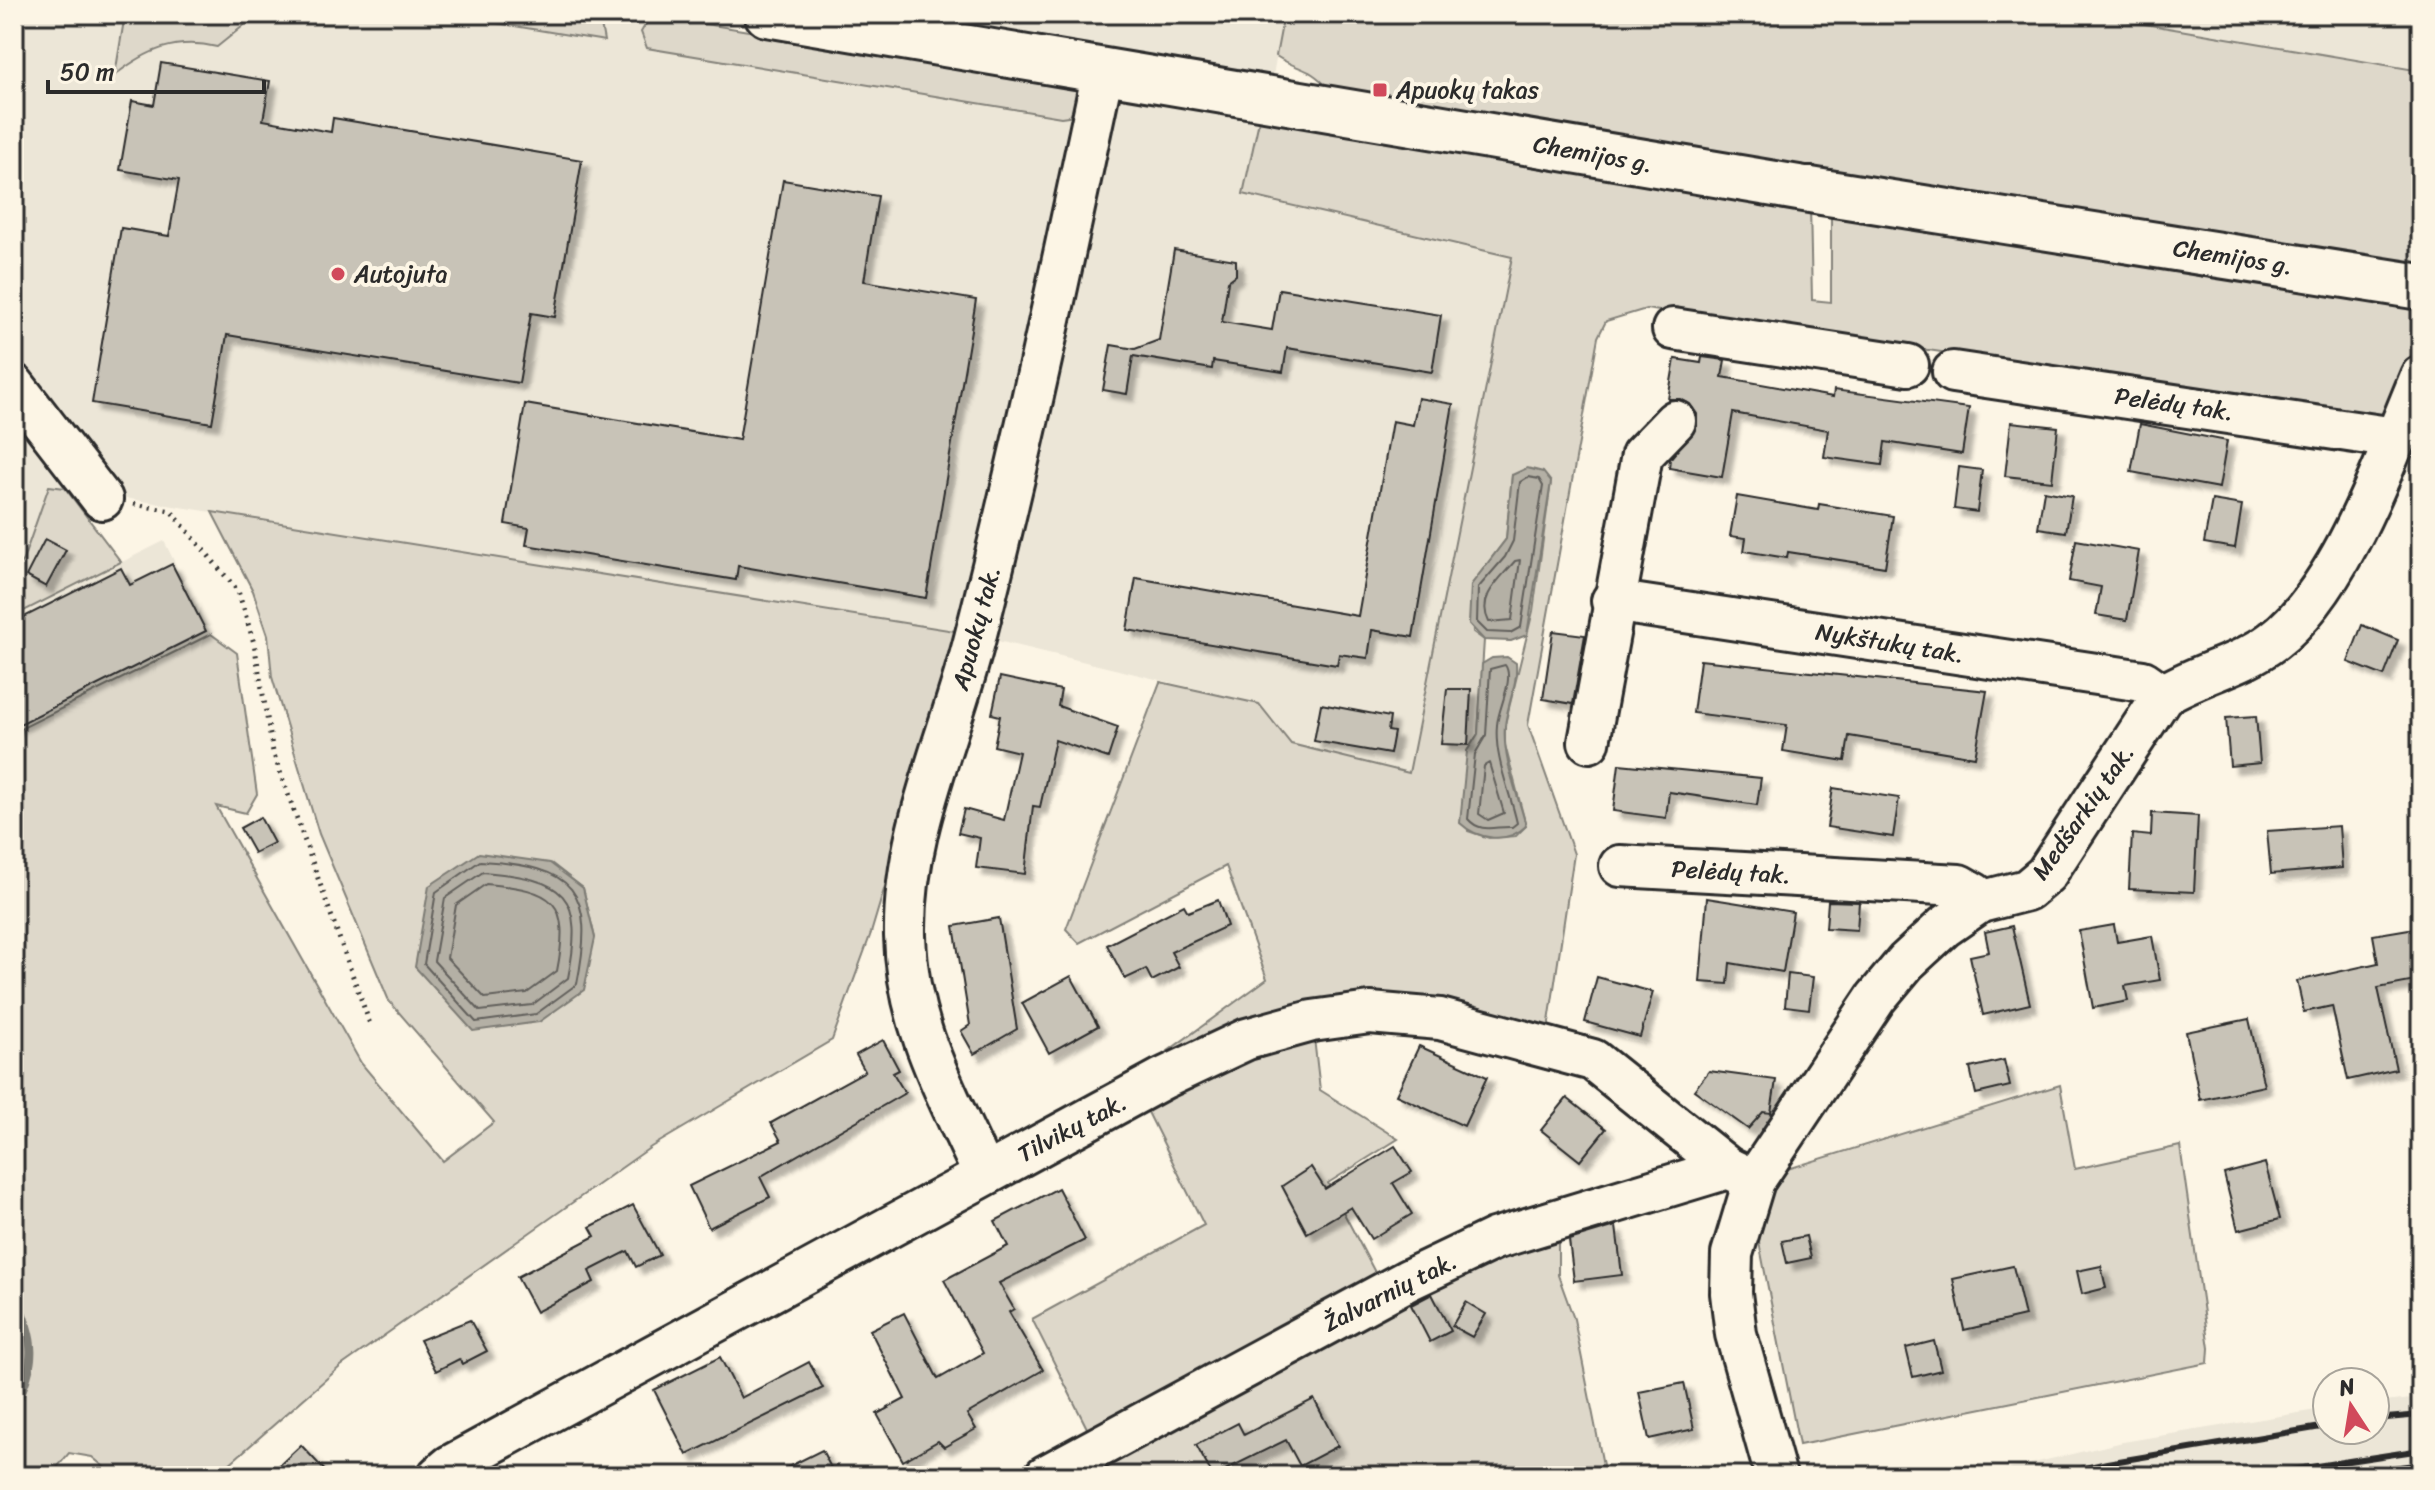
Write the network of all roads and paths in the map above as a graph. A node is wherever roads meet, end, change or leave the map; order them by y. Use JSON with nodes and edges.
{"nodes":[{"id":1,"x":767,"y":14,"type":"edge"},
{"id":2,"x":1103,"y":71,"type":"junction"},
{"id":3,"x":2421,"y":287,"type":"edge"},
{"id":4,"x":1673,"y":329,"type":"dead end"},
{"id":5,"x":1908,"y":365,"type":"dead end"},
{"id":6,"x":1953,"y":372,"type":"dead end"},
{"id":7,"x":2421,"y":376,"type":"edge"},
{"id":8,"x":14,"y":385,"type":"edge"},
{"id":9,"x":1675,"y":421,"type":"dead end"},
{"id":10,"x":2395,"y":438,"type":"junction"},
{"id":11,"x":102,"y":499,"type":"joint"},
{"id":12,"x":1612,"y":601,"type":"junction"},
{"id":13,"x":2163,"y":695,"type":"junction"},
{"id":14,"x":1589,"y":742,"type":"dead end"},
{"id":15,"x":1620,"y":866,"type":"dead end"},
{"id":16,"x":1980,"y":902,"type":"junction"},
{"id":17,"x":371,"y":1027,"type":"dead end"},
{"id":18,"x":1741,"y":1174,"type":"junction"},
{"id":19,"x":984,"y":1175,"type":"junction"},
{"id":20,"x":438,"y":1476,"type":"edge"},
{"id":21,"x":1045,"y":1476,"type":"edge"},
{"id":22,"x":1776,"y":1476,"type":"edge"}],
"edges":[{"from":1,"to":2,"type":"main road","name":"Chemijos g."},
{"from":2,"to":3,"type":"main road","name":"Chemijos g."},
{"from":2,"to":19,"type":"street","name":"Apuokų tak."},
{"from":4,"to":5,"type":"street"},
{"from":6,"to":10,"type":"street","name":"Pelėdų tak."},
{"from":7,"to":10,"type":"street","name":"Medšarkių tak."},
{"from":8,"to":11,"type":"street"},
{"from":9,"to":12,"type":"street"},
{"from":10,"to":13,"type":"street","name":"Medšarkių tak."},
{"from":11,"to":17,"type":"path"},
{"from":12,"to":13,"type":"street","name":"Nykštukų tak."},
{"from":12,"to":14,"type":"street"},
{"from":13,"to":16,"type":"street","name":"Medšarkių tak."},
{"from":15,"to":16,"type":"street","name":"Pelėdų tak."},
{"from":16,"to":18,"type":"street","name":"Medšarkių tak."},
{"from":18,"to":19,"type":"street","name":"Tilvikų tak."},
{"from":18,"to":21,"type":"street","name":"Žalvarnių tak."},
{"from":18,"to":22,"type":"street","name":"Medšarkių tak."},
{"from":19,"to":20,"type":"street","name":"Tilvikų tak."}]}
